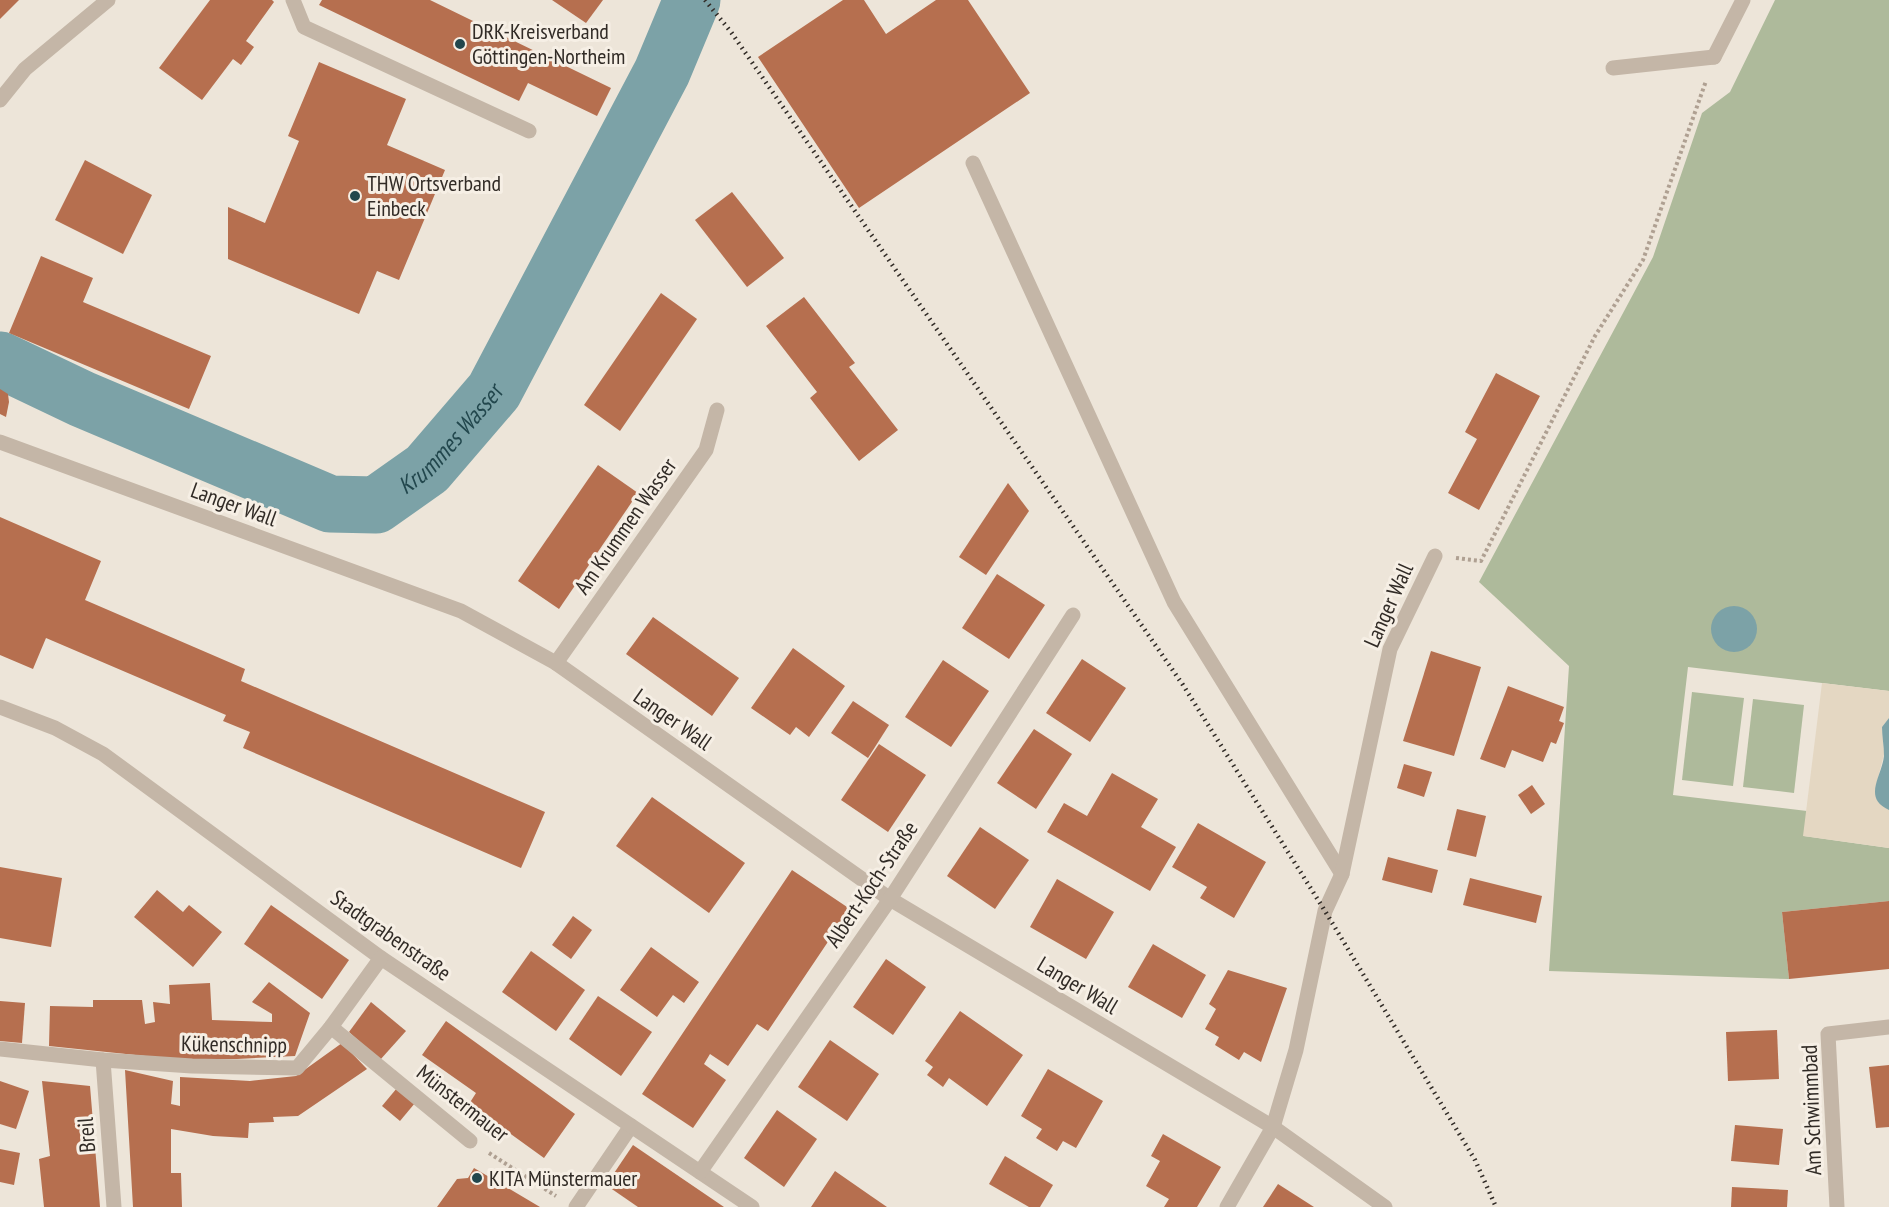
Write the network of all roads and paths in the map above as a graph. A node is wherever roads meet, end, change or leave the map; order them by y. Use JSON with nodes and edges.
{"nodes":[{"id":1,"x":108,"y":0,"type":"edge"},
{"id":2,"x":293,"y":0,"type":"edge"},
{"id":3,"x":1743,"y":0,"type":"edge"},
{"id":4,"x":1714,"y":57,"type":"junction"},
{"id":5,"x":1613,"y":68,"type":"dead end"},
{"id":6,"x":0,"y":100,"type":"edge"},
{"id":7,"x":529,"y":131,"type":"dead end"},
{"id":8,"x":973,"y":163,"type":"dead end"},
{"id":9,"x":717,"y":410,"type":"dead end"},
{"id":10,"x":0,"y":442,"type":"edge"},
{"id":11,"x":1435,"y":556,"type":"joint"},
{"id":12,"x":1073,"y":615,"type":"dead end"},
{"id":13,"x":556,"y":663,"type":"junction"},
{"id":14,"x":0,"y":707,"type":"edge"},
{"id":15,"x":1342,"y":874,"type":"junction"},
{"id":16,"x":890,"y":899,"type":"junction"},
{"id":17,"x":381,"y":958,"type":"junction"},
{"id":18,"x":331,"y":1027,"type":"junction"},
{"id":19,"x":1889,"y":1027,"type":"edge"},
{"id":20,"x":0,"y":1049,"type":"edge"},
{"id":21,"x":103,"y":1060,"type":"junction"},
{"id":22,"x":631,"y":1126,"type":"junction"},
{"id":23,"x":1273,"y":1127,"type":"junction"},
{"id":24,"x":470,"y":1142,"type":"joint"},
{"id":25,"x":700,"y":1172,"type":"junction"},
{"id":26,"x":570,"y":1204,"type":"edge"},
{"id":27,"x":114,"y":1207,"type":"edge"},
{"id":28,"x":752,"y":1207,"type":"edge"},
{"id":29,"x":1227,"y":1207,"type":"edge"},
{"id":30,"x":1385,"y":1207,"type":"edge"},
{"id":31,"x":1837,"y":1207,"type":"edge"}],
"edges":[{"from":1,"to":6,"type":"street"},
{"from":2,"to":7,"type":"street"},
{"from":3,"to":4,"type":"street"},
{"from":4,"to":5,"type":"street"},
{"from":4,"to":11,"type":"path"},
{"from":8,"to":15,"type":"street"},
{"from":9,"to":13,"type":"street","name":"Am Krummen Wasser"},
{"from":10,"to":13,"type":"street","name":"Langer Wall"},
{"from":11,"to":15,"type":"street","name":"Langer Wall"},
{"from":12,"to":16,"type":"street","name":"Albert-Koch-Straße"},
{"from":13,"to":16,"type":"street","name":"Langer Wall"},
{"from":14,"to":17,"type":"street","name":"Stadtgrabenstraße"},
{"from":15,"to":23,"type":"street","name":"Langer Wall"},
{"from":16,"to":23,"type":"street","name":"Langer Wall"},
{"from":16,"to":25,"type":"street","name":"Albert-Koch-Straße"},
{"from":17,"to":18,"type":"street","name":"Kükenschnipp"},
{"from":17,"to":22,"type":"street","name":"Stadtgrabenstraße"},
{"from":18,"to":21,"type":"street","name":"Kükenschnipp"},
{"from":18,"to":24,"type":"street","name":"Münstermauer"},
{"from":19,"to":31,"type":"street","name":"Am Schwimmbad"},
{"from":20,"to":21,"type":"street"},
{"from":21,"to":27,"type":"street","name":"Breil"},
{"from":22,"to":25,"type":"street","name":"Stadtgrabenstraße"},
{"from":22,"to":26,"type":"street"},
{"from":23,"to":29,"type":"street"},
{"from":23,"to":30,"type":"street","name":"Langer Wall"},
{"from":24,"to":26,"type":"path","name":"Münstermauer"},
{"from":25,"to":28,"type":"street","name":"Stadtgrabenstraße"}]}
